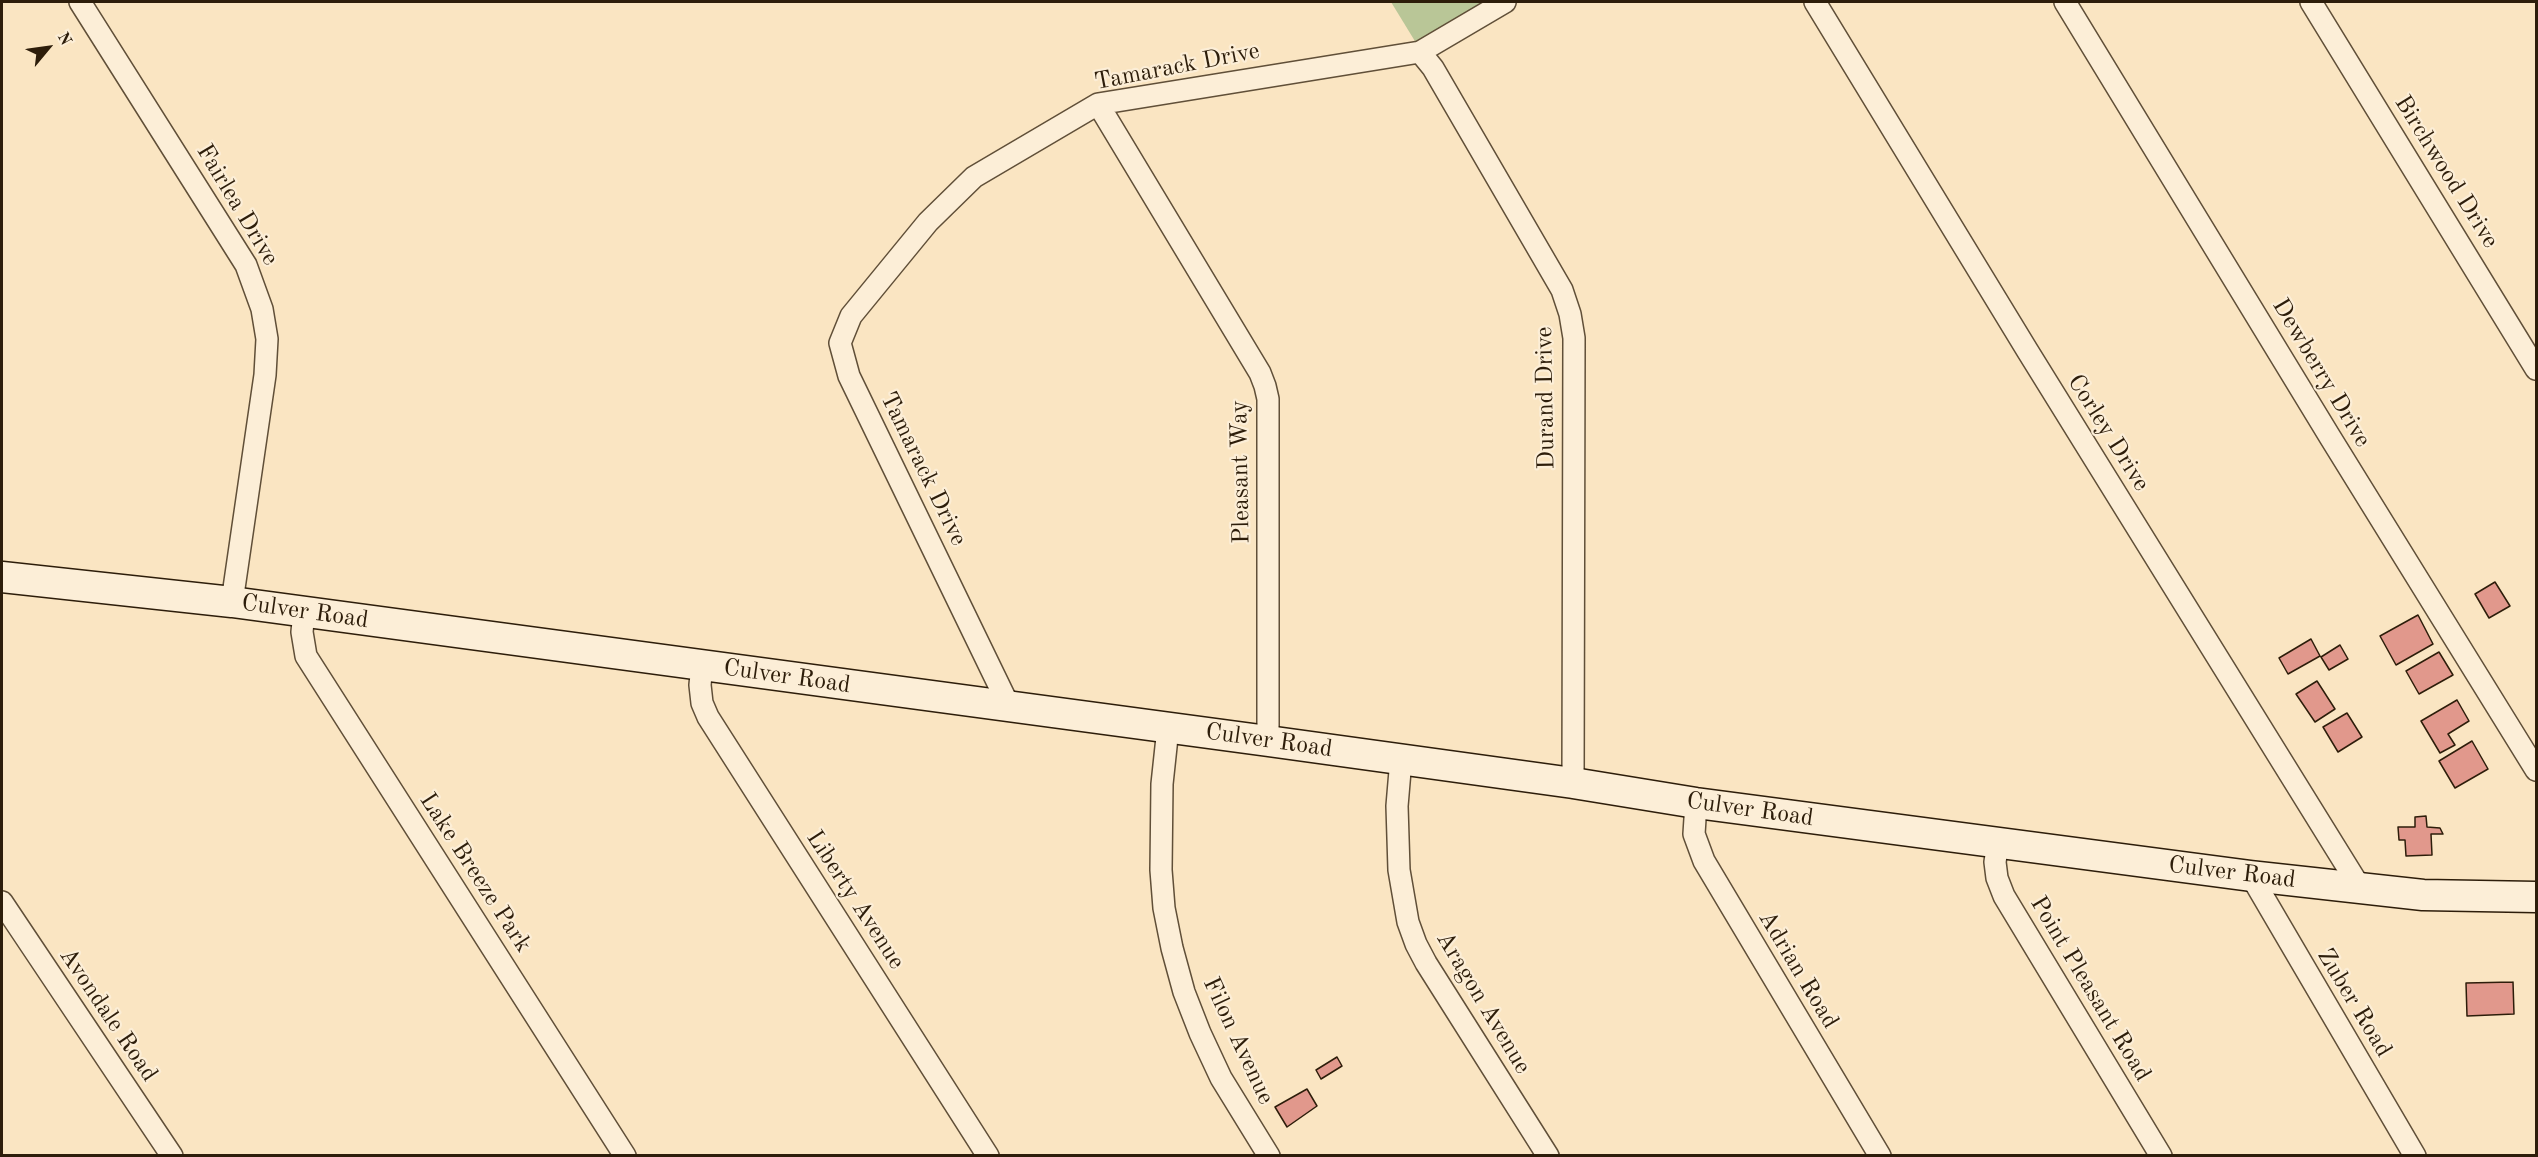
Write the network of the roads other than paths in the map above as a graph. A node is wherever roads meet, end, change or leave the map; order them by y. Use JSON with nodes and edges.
{"nodes":[{"id":1,"x":80,"y":2,"type":"edge"},
{"id":2,"x":1505,"y":2,"type":"edge"},
{"id":3,"x":1815,"y":2,"type":"edge"},
{"id":4,"x":2065,"y":2,"type":"edge"},
{"id":5,"x":2311,"y":2,"type":"edge"},
{"id":6,"x":1420,"y":52,"type":"junction"},
{"id":7,"x":1098,"y":104,"type":"junction"},
{"id":8,"x":2536,"y":369,"type":"edge"},
{"id":9,"x":2,"y":577,"type":"edge"},
{"id":10,"x":232,"y":602,"type":"junction"},
{"id":11,"x":304,"y":612,"type":"junction"},
{"id":12,"x":702,"y":665,"type":"junction"},
{"id":13,"x":1009,"y":706,"type":"junction"},
{"id":14,"x":1168,"y":728,"type":"junction"},
{"id":15,"x":1268,"y":741,"type":"junction"},
{"id":16,"x":1401,"y":759,"type":"junction"},
{"id":17,"x":2536,"y":770,"type":"edge"},
{"id":18,"x":1573,"y":783,"type":"junction"},
{"id":19,"x":1696,"y":803,"type":"junction"},
{"id":20,"x":1998,"y":842,"type":"junction"},
{"id":21,"x":2251,"y":876,"type":"junction"},
{"id":22,"x":2361,"y":889,"type":"junction"},
{"id":23,"x":2536,"y":897,"type":"edge"},
{"id":24,"x":2,"y":902,"type":"edge"},
{"id":25,"x":172,"y":1155,"type":"edge"},
{"id":26,"x":625,"y":1155,"type":"edge"},
{"id":27,"x":988,"y":1155,"type":"edge"},
{"id":28,"x":1269,"y":1155,"type":"edge"},
{"id":29,"x":1548,"y":1155,"type":"edge"},
{"id":30,"x":1880,"y":1155,"type":"edge"},
{"id":31,"x":2161,"y":1155,"type":"edge"},
{"id":32,"x":2415,"y":1155,"type":"edge"}],
"edges":[{"from":1,"to":10,"type":"street","name":"Fairlea Drive"},
{"from":2,"to":6,"type":"street","name":"Tamarack Drive"},
{"from":3,"to":22,"type":"street","name":"Corley Drive"},
{"from":4,"to":17,"type":"street","name":"Dewberry Drive"},
{"from":5,"to":8,"type":"street","name":"Birchwood Drive"},
{"from":6,"to":7,"type":"street","name":"Tamarack Drive"},
{"from":6,"to":18,"type":"street","name":"Durand Drive"},
{"from":7,"to":13,"type":"street","name":"Tamarack Drive"},
{"from":7,"to":15,"type":"street","name":"Pleasant Way"},
{"from":9,"to":10,"type":"main road","name":"Culver Road"},
{"from":10,"to":11,"type":"main road","name":"Culver Road"},
{"from":11,"to":12,"type":"main road","name":"Culver Road"},
{"from":11,"to":26,"type":"street","name":"Lake Breeze Park"},
{"from":12,"to":13,"type":"main road","name":"Culver Road"},
{"from":12,"to":27,"type":"street","name":"Liberty Avenue"},
{"from":13,"to":14,"type":"main road","name":"Culver Road"},
{"from":14,"to":15,"type":"main road","name":"Culver Road"},
{"from":14,"to":28,"type":"street","name":"Filon Avenue"},
{"from":15,"to":16,"type":"main road","name":"Culver Road"},
{"from":16,"to":18,"type":"main road","name":"Culver Road"},
{"from":16,"to":29,"type":"street","name":"Aragon Avenue"},
{"from":18,"to":19,"type":"main road","name":"Culver Road"},
{"from":19,"to":20,"type":"main road","name":"Culver Road"},
{"from":19,"to":30,"type":"street","name":"Adrian Road"},
{"from":20,"to":21,"type":"main road","name":"Culver Road"},
{"from":20,"to":31,"type":"street","name":"Point Pleasant Road"},
{"from":21,"to":22,"type":"main road","name":"Culver Road"},
{"from":21,"to":32,"type":"street","name":"Zuber Road"},
{"from":22,"to":23,"type":"main road","name":"Culver Road"},
{"from":24,"to":25,"type":"street","name":"Avondale Road"}]}
